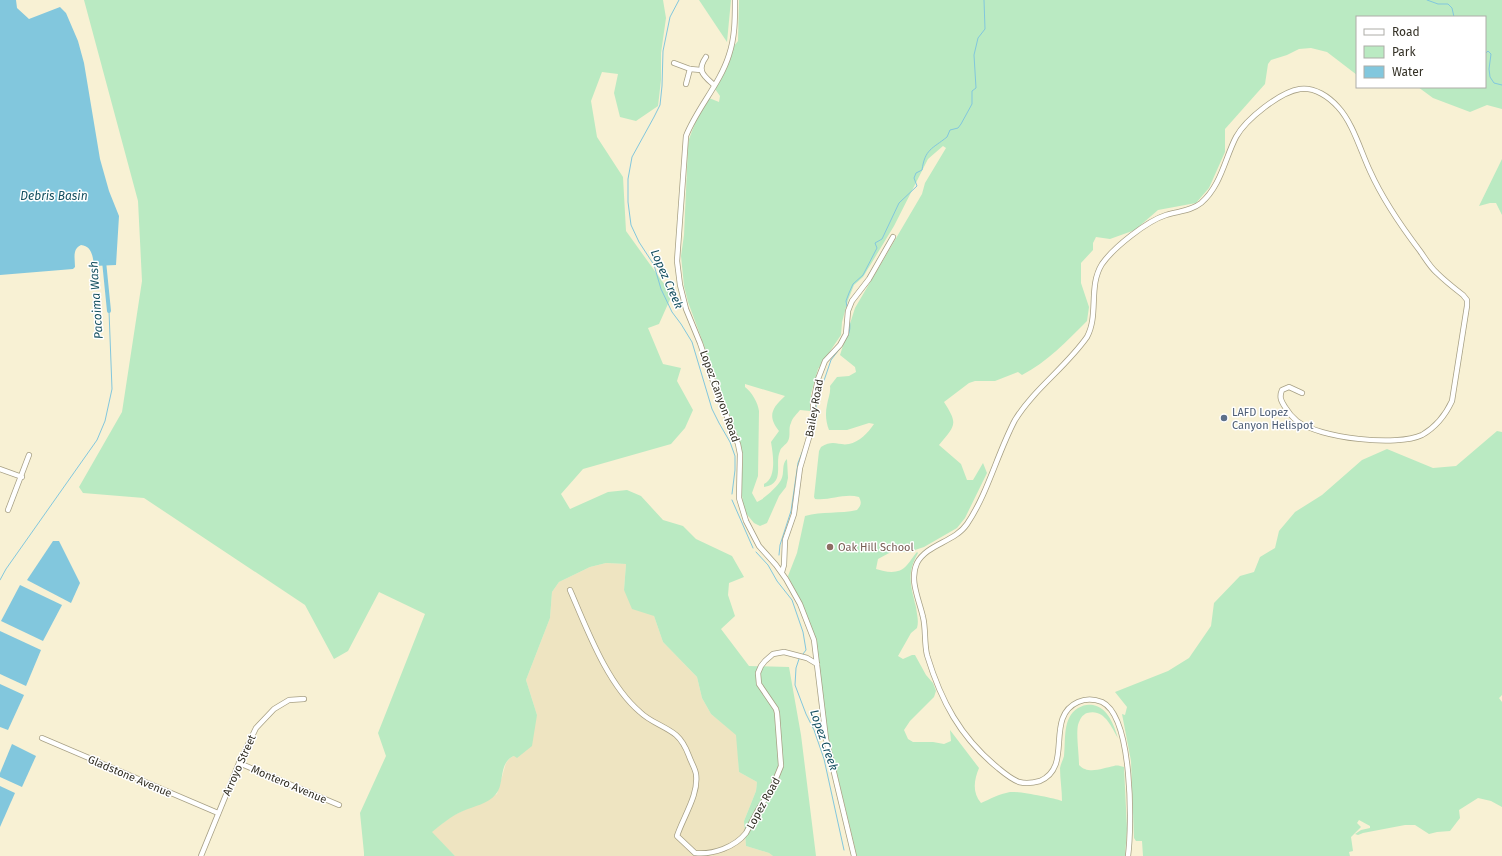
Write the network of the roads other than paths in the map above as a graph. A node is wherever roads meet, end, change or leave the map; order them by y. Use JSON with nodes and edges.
{"nodes":[{"id":1,"x":735,"y":0,"type":"edge"},
{"id":2,"x":706,"y":57,"type":"dead end"},
{"id":3,"x":674,"y":63,"type":"dead end"},
{"id":4,"x":690,"y":69,"type":"junction"},
{"id":5,"x":701,"y":70,"type":"junction"},
{"id":6,"x":686,"y":84,"type":"dead end"},
{"id":7,"x":714,"y":85,"type":"junction"},
{"id":8,"x":893,"y":237,"type":"dead end"},
{"id":9,"x":1302,"y":393,"type":"dead end"},
{"id":10,"x":29,"y":455,"type":"dead end"},
{"id":11,"x":0,"y":469,"type":"edge"},
{"id":12,"x":22,"y":477,"type":"junction"},
{"id":13,"x":8,"y":510,"type":"dead end"},
{"id":14,"x":782,"y":572,"type":"junction"},
{"id":15,"x":570,"y":590,"type":"dead end"},
{"id":16,"x":817,"y":664,"type":"junction"},
{"id":17,"x":304,"y":699,"type":"dead end"},
{"id":18,"x":42,"y":738,"type":"dead end"},
{"id":19,"x":239,"y":763,"type":"junction"},
{"id":20,"x":339,"y":805,"type":"dead end"},
{"id":21,"x":218,"y":813,"type":"junction"},
{"id":22,"x":201,"y":856,"type":"edge"},
{"id":23,"x":854,"y":856,"type":"edge"},
{"id":24,"x":1128,"y":856,"type":"edge"}],
"edges":[{"from":1,"to":7,"type":"street","name":"Lopez Canyon Road"},
{"from":2,"to":5,"type":"street"},
{"from":3,"to":4,"type":"street"},
{"from":4,"to":5,"type":"street"},
{"from":4,"to":6,"type":"street"},
{"from":5,"to":7,"type":"street"},
{"from":7,"to":14,"type":"street","name":"Lopez Canyon Road"},
{"from":8,"to":14,"type":"street","name":"Bailey Road"},
{"from":9,"to":24,"type":"street"},
{"from":10,"to":12,"type":"street"},
{"from":11,"to":12,"type":"street"},
{"from":12,"to":13,"type":"street"},
{"from":14,"to":16,"type":"street","name":"Lopez Canyon Road"},
{"from":15,"to":16,"type":"street","name":"Lopez Road"},
{"from":16,"to":23,"type":"street","name":"Lopez Canyon Road"},
{"from":17,"to":19,"type":"street","name":"Arroyo Street"},
{"from":18,"to":21,"type":"street","name":"Gladstone Avenue"},
{"from":19,"to":20,"type":"street","name":"Montero Avenue"},
{"from":19,"to":21,"type":"street","name":"Arroyo Street"},
{"from":21,"to":22,"type":"street","name":"Arroyo Street"}]}
